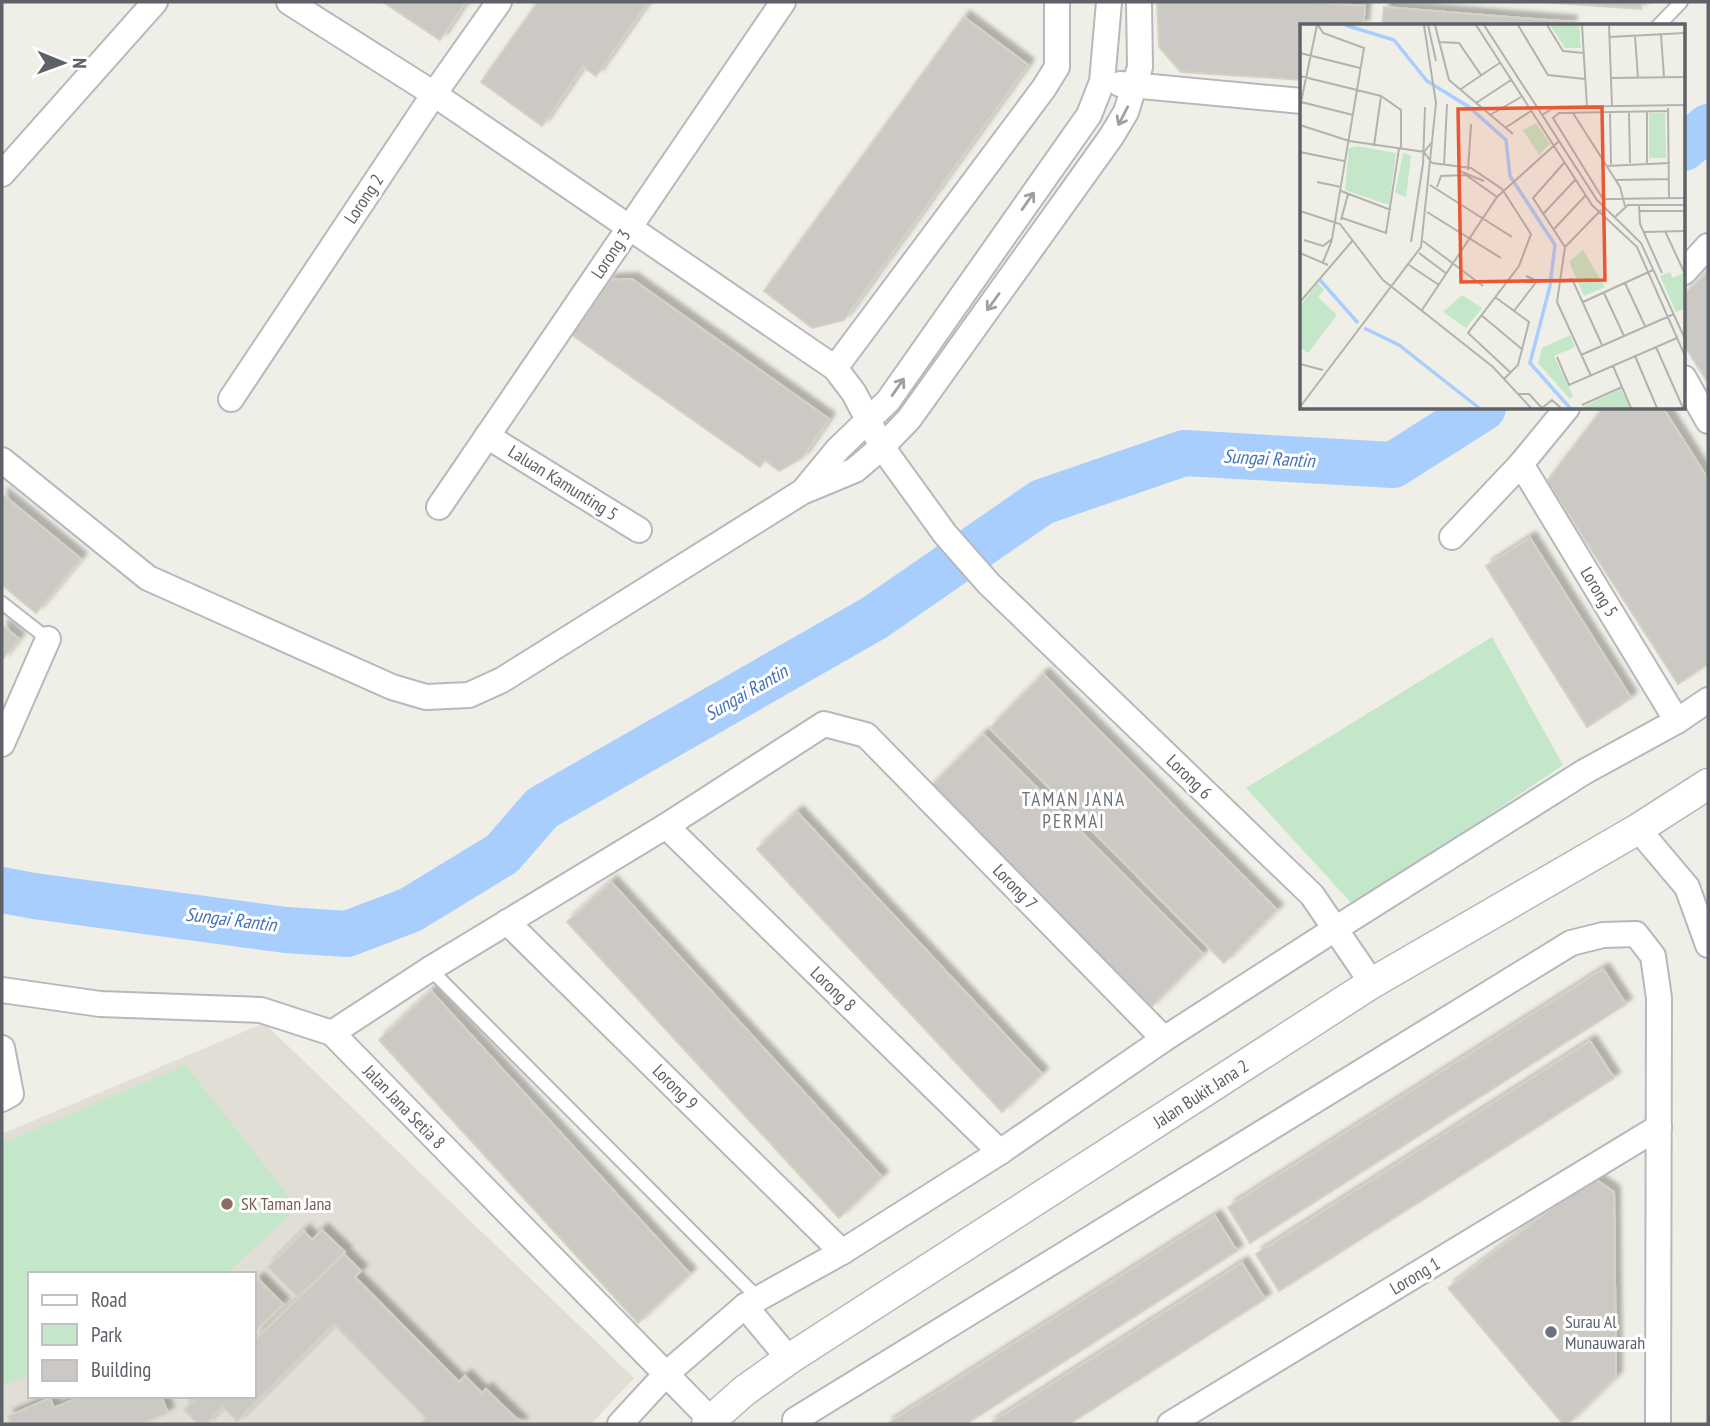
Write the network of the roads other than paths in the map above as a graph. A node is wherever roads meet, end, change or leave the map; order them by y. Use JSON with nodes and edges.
{"nodes":[{"id":1,"x":155,"y":2,"type":"edge"},
{"id":2,"x":289,"y":2,"type":"edge"},
{"id":3,"x":499,"y":2,"type":"edge"},
{"id":4,"x":783,"y":2,"type":"edge"},
{"id":5,"x":1057,"y":2,"type":"edge"},
{"id":6,"x":1108,"y":2,"type":"edge"},
{"id":7,"x":1139,"y":2,"type":"edge"},
{"id":8,"x":1681,"y":2,"type":"edge"},
{"id":9,"x":1660,"y":24,"type":"edge"},
{"id":10,"x":1102,"y":82,"type":"junction"},
{"id":11,"x":1135,"y":85,"type":"junction"},
{"id":12,"x":434,"y":94,"type":"junction"},
{"id":13,"x":1300,"y":101,"type":"edge"},
{"id":14,"x":2,"y":174,"type":"edge"},
{"id":15,"x":629,"y":228,"type":"junction"},
{"id":16,"x":1708,"y":246,"type":"edge"},
{"id":17,"x":1686,"y":270,"type":"edge"},
{"id":18,"x":835,"y":368,"type":"junction"},
{"id":19,"x":1686,"y":382,"type":"edge"},
{"id":20,"x":231,"y":399,"type":"dead end"},
{"id":21,"x":1565,"y":410,"type":"edge"},
{"id":22,"x":868,"y":421,"type":"junction"},
{"id":23,"x":1708,"y":421,"type":"edge"},
{"id":24,"x":487,"y":436,"type":"junction"},
{"id":25,"x":882,"y":447,"type":"junction"},
{"id":26,"x":2,"y":460,"type":"edge"},
{"id":27,"x":1521,"y":464,"type":"junction"},
{"id":28,"x":802,"y":492,"type":"junction"},
{"id":29,"x":439,"y":507,"type":"dead end"},
{"id":30,"x":639,"y":530,"type":"dead end"},
{"id":31,"x":1452,"y":537,"type":"dead end"},
{"id":32,"x":2,"y":603,"type":"edge"},
{"id":33,"x":48,"y":639,"type":"joint"},
{"id":34,"x":1708,"y":700,"type":"edge"},
{"id":35,"x":1677,"y":721,"type":"junction"},
{"id":36,"x":2,"y":744,"type":"edge"},
{"id":37,"x":1708,"y":784,"type":"edge"},
{"id":38,"x":666,"y":826,"type":"junction"},
{"id":39,"x":1638,"y":829,"type":"junction"},
{"id":40,"x":508,"y":922,"type":"junction"},
{"id":41,"x":1335,"y":929,"type":"junction"},
{"id":42,"x":1708,"y":945,"type":"edge"},
{"id":43,"x":430,"y":969,"type":"junction"},
{"id":44,"x":1372,"y":983,"type":"junction"},
{"id":45,"x":2,"y":990,"type":"edge"},
{"id":46,"x":332,"y":1033,"type":"junction"},
{"id":47,"x":1164,"y":1039,"type":"junction"},
{"id":48,"x":2,"y":1048,"type":"edge"},
{"id":49,"x":2,"y":1098,"type":"edge"},
{"id":50,"x":1659,"y":1128,"type":"junction"},
{"id":51,"x":1000,"y":1152,"type":"junction"},
{"id":52,"x":842,"y":1252,"type":"junction"},
{"id":53,"x":751,"y":1302,"type":"junction"},
{"id":54,"x":789,"y":1359,"type":"junction"},
{"id":55,"x":666,"y":1374,"type":"junction"},
{"id":56,"x":709,"y":1422,"type":"edge"},
{"id":57,"x":620,"y":1424,"type":"edge"},
{"id":58,"x":795,"y":1424,"type":"edge"},
{"id":59,"x":1170,"y":1424,"type":"edge"},
{"id":60,"x":1658,"y":1424,"type":"edge"}],
"edges":[{"from":1,"to":14,"type":"street"},
{"from":2,"to":12,"type":"street","name":"Lorong 6"},
{"from":3,"to":12,"type":"street","name":"Lorong 2"},
{"from":4,"to":15,"type":"street","name":"Lorong 3"},
{"from":5,"to":18,"type":"street"},
{"from":6,"to":10,"type":"street"},
{"from":7,"to":11,"type":"street"},
{"from":8,"to":9,"type":"lane"},
{"from":10,"to":11,"type":"street"},
{"from":22,"to":10,"type":"street","one_way":true},
{"from":11,"to":13,"type":"street"},
{"from":11,"to":25,"type":"street","one_way":true},
{"from":12,"to":15,"type":"street","name":"Lorong 6"},
{"from":12,"to":20,"type":"street","name":"Lorong 2"},
{"from":15,"to":18,"type":"street","name":"Lorong 6"},
{"from":15,"to":24,"type":"street","name":"Lorong 3"},
{"from":16,"to":17,"type":"street"},
{"from":18,"to":22,"type":"street","name":"Lorong 6"},
{"from":19,"to":23,"type":"street"},
{"from":21,"to":27,"type":"street"},
{"from":22,"to":25,"type":"street","name":"Lorong 6"},
{"from":22,"to":28,"type":"street"},
{"from":24,"to":29,"type":"street","name":"Lorong 3"},
{"from":24,"to":30,"type":"street","name":"Laluan Kamunting 5"},
{"from":25,"to":28,"type":"street"},
{"from":25,"to":41,"type":"street","name":"Lorong 6"},
{"from":26,"to":28,"type":"street"},
{"from":27,"to":31,"type":"street"},
{"from":27,"to":35,"type":"street","name":"Lorong 5"},
{"from":32,"to":33,"type":"lane"},
{"from":33,"to":36,"type":"street"},
{"from":34,"to":35,"type":"street"},
{"from":35,"to":41,"type":"street"},
{"from":37,"to":39,"type":"street","name":"Jalan Bukit Jana 2"},
{"from":38,"to":40,"type":"street"},
{"from":38,"to":47,"type":"street","name":"Lorong 7"},
{"from":38,"to":51,"type":"street","name":"Lorong 8"},
{"from":39,"to":42,"type":"street"},
{"from":39,"to":44,"type":"street","name":"Jalan Bukit Jana 2"},
{"from":40,"to":43,"type":"street"},
{"from":40,"to":52,"type":"street","name":"Lorong 9"},
{"from":41,"to":44,"type":"street","name":"Lorong 6"},
{"from":41,"to":47,"type":"street"},
{"from":43,"to":46,"type":"street"},
{"from":43,"to":53,"type":"lane"},
{"from":44,"to":54,"type":"street","name":"Jalan Bukit Jana 2"},
{"from":45,"to":46,"type":"street","name":"Jalan Jana Setia 8"},
{"from":46,"to":55,"type":"street","name":"Jalan Jana Setia 8"},
{"from":47,"to":51,"type":"street"},
{"from":48,"to":49,"type":"street"},
{"from":50,"to":58,"type":"street"},
{"from":50,"to":59,"type":"street","name":"Lorong 1"},
{"from":50,"to":60,"type":"street"},
{"from":51,"to":52,"type":"street"},
{"from":52,"to":53,"type":"street"},
{"from":53,"to":54,"type":"street"},
{"from":53,"to":55,"type":"street"},
{"from":54,"to":56,"type":"street","name":"Jalan Bukit Jana 2"},
{"from":55,"to":56,"type":"street","name":"Jalan Jana Setia 8"},
{"from":55,"to":57,"type":"street"}]}
